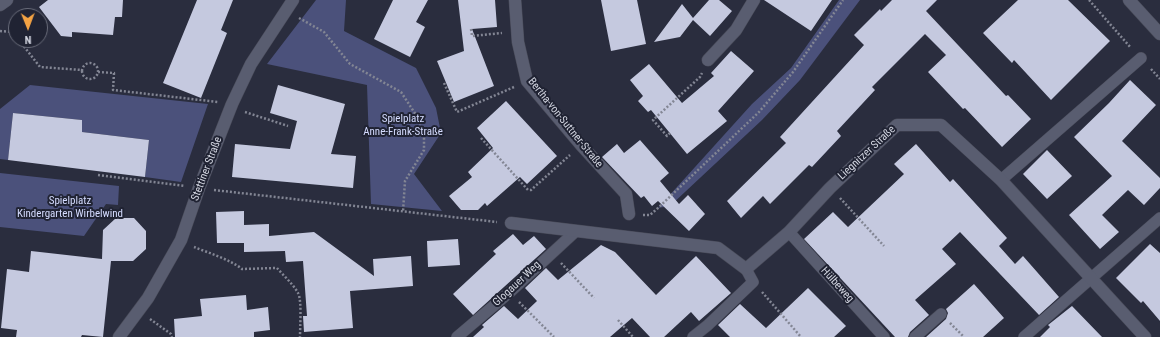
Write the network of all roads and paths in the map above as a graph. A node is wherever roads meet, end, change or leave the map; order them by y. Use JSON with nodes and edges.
{"nodes":[{"id":1,"x":7,"y":0,"type":"edge"},
{"id":2,"x":515,"y":0,"type":"edge"},
{"id":3,"x":754,"y":0,"type":"edge"},
{"id":4,"x":843,"y":0,"type":"edge"},
{"id":5,"x":1089,"y":0,"type":"edge"},
{"id":6,"x":1129,"y":0,"type":"edge"},
{"id":7,"x":0,"y":5,"type":"edge"},
{"id":8,"x":289,"y":5,"type":"edge"},
{"id":9,"x":471,"y":29,"type":"dead end"},
{"id":10,"x":517,"y":32,"type":"junction"},
{"id":11,"x":1160,"y":34,"type":"edge"},
{"id":12,"x":25,"y":48,"type":"edge"},
{"id":13,"x":1141,"y":58,"type":"junction"},
{"id":14,"x":708,"y":60,"type":"joint"},
{"id":15,"x":82,"y":70,"type":"junction"},
{"id":16,"x":98,"y":72,"type":"junction"},
{"id":17,"x":1160,"y":79,"type":"edge"},
{"id":18,"x":528,"y":81,"type":"junction"},
{"id":19,"x":444,"y":83,"type":"dead end"},
{"id":20,"x":232,"y":106,"type":"junction"},
{"id":21,"x":288,"y":126,"type":"dead end"},
{"id":22,"x":670,"y":133,"type":"dead end"},
{"id":23,"x":481,"y":138,"type":"dead end"},
{"id":24,"x":581,"y":145,"type":"junction"},
{"id":25,"x":98,"y":175,"type":"dead end"},
{"id":26,"x":1001,"y":180,"type":"junction"},
{"id":27,"x":199,"y":188,"type":"junction"},
{"id":28,"x":830,"y":188,"type":"junction"},
{"id":29,"x":403,"y":212,"type":"junction"},
{"id":30,"x":628,"y":214,"type":"joint"},
{"id":31,"x":1160,"y":218,"type":"edge"},
{"id":32,"x":511,"y":223,"type":"joint"},
{"id":33,"x":576,"y":231,"type":"junction"},
{"id":34,"x":789,"y":232,"type":"junction"},
{"id":35,"x":181,"y":240,"type":"junction"},
{"id":36,"x":884,"y":246,"type":"dead end"},
{"id":37,"x":552,"y":252,"type":"junction"},
{"id":38,"x":746,"y":269,"type":"junction"},
{"id":39,"x":1090,"y":279,"type":"junction"},
{"id":40,"x":753,"y":282,"type":"junction"},
{"id":41,"x":510,"y":292,"type":"junction"},
{"id":42,"x":594,"y":298,"type":"dead end"},
{"id":43,"x":139,"y":312,"type":"junction"},
{"id":44,"x":941,"y":314,"type":"dead end"},
{"id":45,"x":618,"y":320,"type":"dead end"},
{"id":46,"x":119,"y":337,"type":"edge"},
{"id":47,"x":172,"y":337,"type":"edge"},
{"id":48,"x":300,"y":337,"type":"edge"},
{"id":49,"x":457,"y":337,"type":"edge"},
{"id":50,"x":554,"y":337,"type":"edge"},
{"id":51,"x":633,"y":337,"type":"edge"},
{"id":52,"x":693,"y":337,"type":"edge"},
{"id":53,"x":801,"y":337,"type":"edge"},
{"id":54,"x":884,"y":337,"type":"edge"},
{"id":55,"x":915,"y":337,"type":"edge"},
{"id":56,"x":1024,"y":337,"type":"edge"},
{"id":57,"x":1145,"y":337,"type":"edge"}],
"edges":[{"from":1,"to":7,"type":"street"},
{"from":2,"to":10,"type":"street","name":"Bertha-von-Suttner-Straße"},
{"from":3,"to":14,"type":"street"},
{"from":4,"to":30,"type":"path"},
{"from":5,"to":13,"type":"path"},
{"from":6,"to":11,"type":"street"},
{"from":8,"to":20,"type":"street","name":"Stettiner Straße"},
{"from":8,"to":29,"type":"path"},
{"from":9,"to":10,"type":"path"},
{"from":10,"to":18,"type":"street","name":"Bertha-von-Suttner-Straße"},
{"from":12,"to":15,"type":"path"},
{"from":13,"to":17,"type":"path"},
{"from":13,"to":26,"type":"lane"},
{"from":14,"to":22,"type":"path"},
{"from":15,"to":16,"type":"path"},
{"from":15,"to":16,"type":"path"},
{"from":16,"to":20,"type":"path"},
{"from":18,"to":19,"type":"path"},
{"from":18,"to":24,"type":"street","name":"Bertha-von-Suttner-Straße"},
{"from":20,"to":21,"type":"path"},
{"from":20,"to":27,"type":"street","name":"Stettiner Straße"},
{"from":23,"to":24,"type":"path"},
{"from":24,"to":30,"type":"street","name":"Bertha-von-Suttner-Straße"},
{"from":25,"to":27,"type":"path"},
{"from":26,"to":28,"type":"street","name":"Liegnitzer Straße"},
{"from":26,"to":39,"type":"street","name":"Liegnitzer Straße"},
{"from":27,"to":29,"type":"path"},
{"from":27,"to":35,"type":"street","name":"Stettiner Straße"},
{"from":28,"to":34,"type":"street","name":"Liegnitzer Straße"},
{"from":28,"to":36,"type":"path"},
{"from":29,"to":32,"type":"path"},
{"from":31,"to":39,"type":"lane"},
{"from":32,"to":33,"type":"street"},
{"from":33,"to":37,"type":"lane","name":"Glogauer Weg"},
{"from":33,"to":38,"type":"street"},
{"from":34,"to":38,"type":"street","name":"Liegnitzer Straße"},
{"from":34,"to":54,"type":"lane","name":"Hülbeweg"},
{"from":35,"to":43,"type":"street","name":"Stettiner Straße"},
{"from":35,"to":48,"type":"path"},
{"from":37,"to":41,"type":"lane","name":"Glogauer Weg"},
{"from":37,"to":42,"type":"path"},
{"from":38,"to":40,"type":"lane"},
{"from":39,"to":56,"type":"lane"},
{"from":39,"to":57,"type":"street","name":"Liegnitzer Straße"},
{"from":40,"to":52,"type":"lane"},
{"from":40,"to":53,"type":"path"},
{"from":41,"to":49,"type":"lane","name":"Glogauer Weg"},
{"from":41,"to":50,"type":"path"},
{"from":43,"to":46,"type":"street","name":"Stettiner Straße"},
{"from":43,"to":47,"type":"path"},
{"from":44,"to":55,"type":"lane"},
{"from":45,"to":51,"type":"path"}]}
